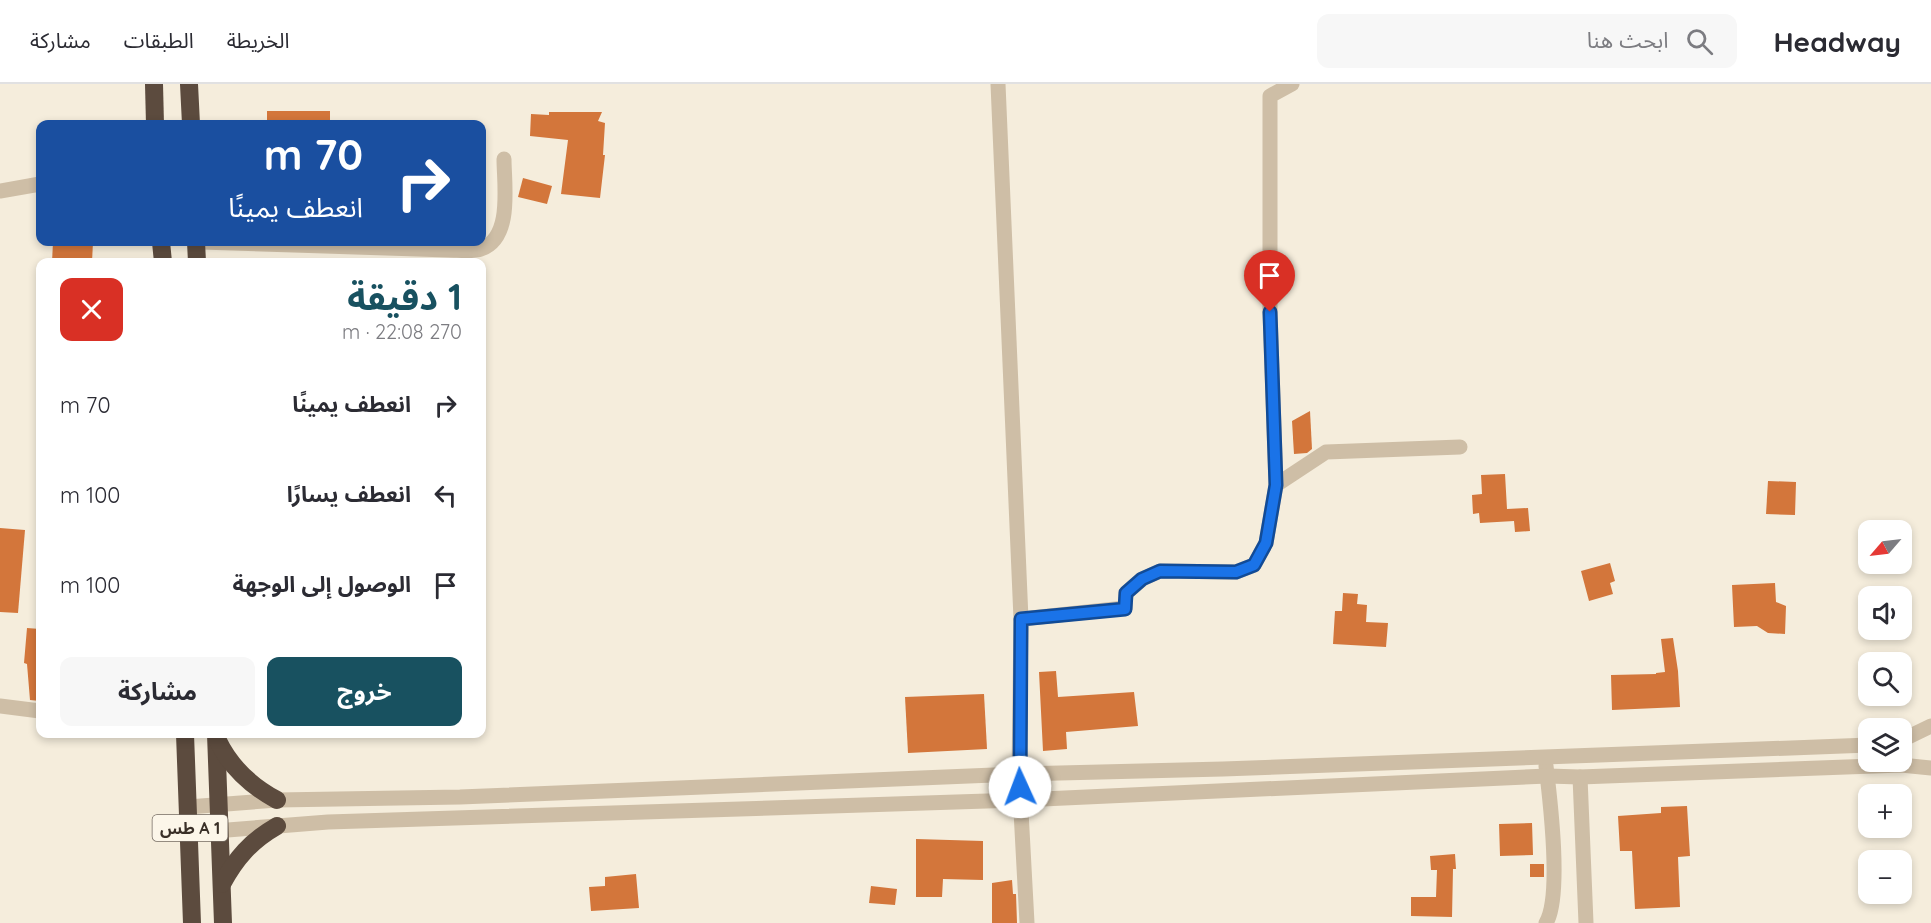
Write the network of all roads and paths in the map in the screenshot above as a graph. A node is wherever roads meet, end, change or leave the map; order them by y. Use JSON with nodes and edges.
{"nodes":[{"id":1,"x":154,"y":84,"type":"edge"},
{"id":2,"x":189,"y":84,"type":"edge"},
{"id":3,"x":998,"y":84,"type":"edge"},
{"id":4,"x":1292,"y":84,"type":"edge"},
{"id":5,"x":155,"y":120,"type":"edge"},
{"id":6,"x":191,"y":120,"type":"edge"},
{"id":7,"x":504,"y":159,"type":"dead end"},
{"id":8,"x":36,"y":185,"type":"edge"},
{"id":9,"x":0,"y":191,"type":"edge"},
{"id":10,"x":324,"y":246,"type":"edge"},
{"id":11,"x":486,"y":246,"type":"edge"},
{"id":12,"x":486,"y":246,"type":"edge"},
{"id":13,"x":1460,"y":447,"type":"dead end"},
{"id":14,"x":1276,"y":485,"type":"junction"},
{"id":15,"x":1021,"y":619,"type":"junction"},
{"id":16,"x":0,"y":705,"type":"edge"},
{"id":17,"x":36,"y":710,"type":"edge"},
{"id":18,"x":1931,"y":726,"type":"edge"},
{"id":19,"x":1912,"y":735,"type":"edge"},
{"id":20,"x":185,"y":738,"type":"edge"},
{"id":21,"x":216,"y":738,"type":"edge"},
{"id":22,"x":217,"y":738,"type":"edge"},
{"id":23,"x":1858,"y":745,"type":"edge"},
{"id":24,"x":1744,"y":750,"type":"junction"},
{"id":25,"x":1546,"y":757,"type":"junction"},
{"id":26,"x":1239,"y":768,"type":"junction"},
{"id":27,"x":1931,"y":768,"type":"edge"},
{"id":28,"x":1745,"y":770,"type":"junction"},
{"id":29,"x":1019,"y":774,"type":"junction"},
{"id":30,"x":1548,"y":776,"type":"junction"},
{"id":31,"x":1580,"y":777,"type":"junction"},
{"id":32,"x":850,"y":781,"type":"junction"},
{"id":33,"x":1238,"y":790,"type":"junction"},
{"id":34,"x":460,"y":797,"type":"junction"},
{"id":35,"x":277,"y":800,"type":"junction"},
{"id":36,"x":1021,"y":800,"type":"junction"},
{"id":37,"x":219,"y":805,"type":"junction"},
{"id":38,"x":852,"y":805,"type":"junction"},
{"id":39,"x":189,"y":807,"type":"junction"},
{"id":40,"x":458,"y":818,"type":"junction"},
{"id":41,"x":277,"y":826,"type":"junction"},
{"id":42,"x":220,"y":830,"type":"junction"},
{"id":43,"x":190,"y":833,"type":"junction"},
{"id":44,"x":222,"y":884,"type":"junction"},
{"id":45,"x":192,"y":923,"type":"edge"},
{"id":46,"x":223,"y":923,"type":"edge"},
{"id":47,"x":1027,"y":923,"type":"edge"},
{"id":48,"x":1546,"y":923,"type":"edge"},
{"id":49,"x":1586,"y":923,"type":"edge"}],
"edges":[{"from":1,"to":5,"type":"highway"},
{"from":2,"to":6,"type":"highway"},
{"from":3,"to":15,"type":"street"},
{"from":4,"to":14,"type":"street"},
{"from":7,"to":12,"type":"street"},
{"from":8,"to":9,"type":"street"},
{"from":10,"to":11,"type":"street"},
{"from":13,"to":14,"type":"street"},
{"from":14,"to":15,"type":"street"},
{"from":15,"to":29,"type":"street"},
{"from":16,"to":17,"type":"street"},
{"from":18,"to":19,"type":"street"},
{"from":20,"to":39,"type":"highway","number":"طس A 1"},
{"from":21,"to":37,"type":"highway","number":"طس A 1"},
{"from":22,"to":35,"type":"highway"},
{"from":23,"to":24,"type":"street"},
{"from":24,"to":25,"type":"street"},
{"from":24,"to":28,"type":"street"},
{"from":25,"to":26,"type":"street"},
{"from":25,"to":30,"type":"street"},
{"from":26,"to":29,"type":"street"},
{"from":26,"to":33,"type":"street"},
{"from":27,"to":28,"type":"street"},
{"from":28,"to":31,"type":"street"},
{"from":29,"to":32,"type":"street"},
{"from":29,"to":36,"type":"street"},
{"from":30,"to":31,"type":"street"},
{"from":30,"to":33,"type":"street"},
{"from":30,"to":48,"type":"street"},
{"from":31,"to":49,"type":"street"},
{"from":32,"to":34,"type":"street"},
{"from":32,"to":38,"type":"street"},
{"from":33,"to":36,"type":"street"},
{"from":34,"to":35,"type":"street"},
{"from":34,"to":40,"type":"street"},
{"from":35,"to":37,"type":"street"},
{"from":36,"to":38,"type":"street"},
{"from":36,"to":47,"type":"street"},
{"from":37,"to":39,"type":"street"},
{"from":37,"to":42,"type":"highway","number":"طس A 1"},
{"from":38,"to":40,"type":"street"},
{"from":39,"to":43,"type":"highway","number":"طس A 1"},
{"from":40,"to":41,"type":"street"},
{"from":41,"to":42,"type":"street"},
{"from":41,"to":44,"type":"highway"},
{"from":42,"to":43,"type":"street"},
{"from":42,"to":44,"type":"highway","number":"طس A 1"},
{"from":43,"to":45,"type":"highway","number":"طس A 1"},
{"from":44,"to":46,"type":"highway","number":"طس A 1"}]}
